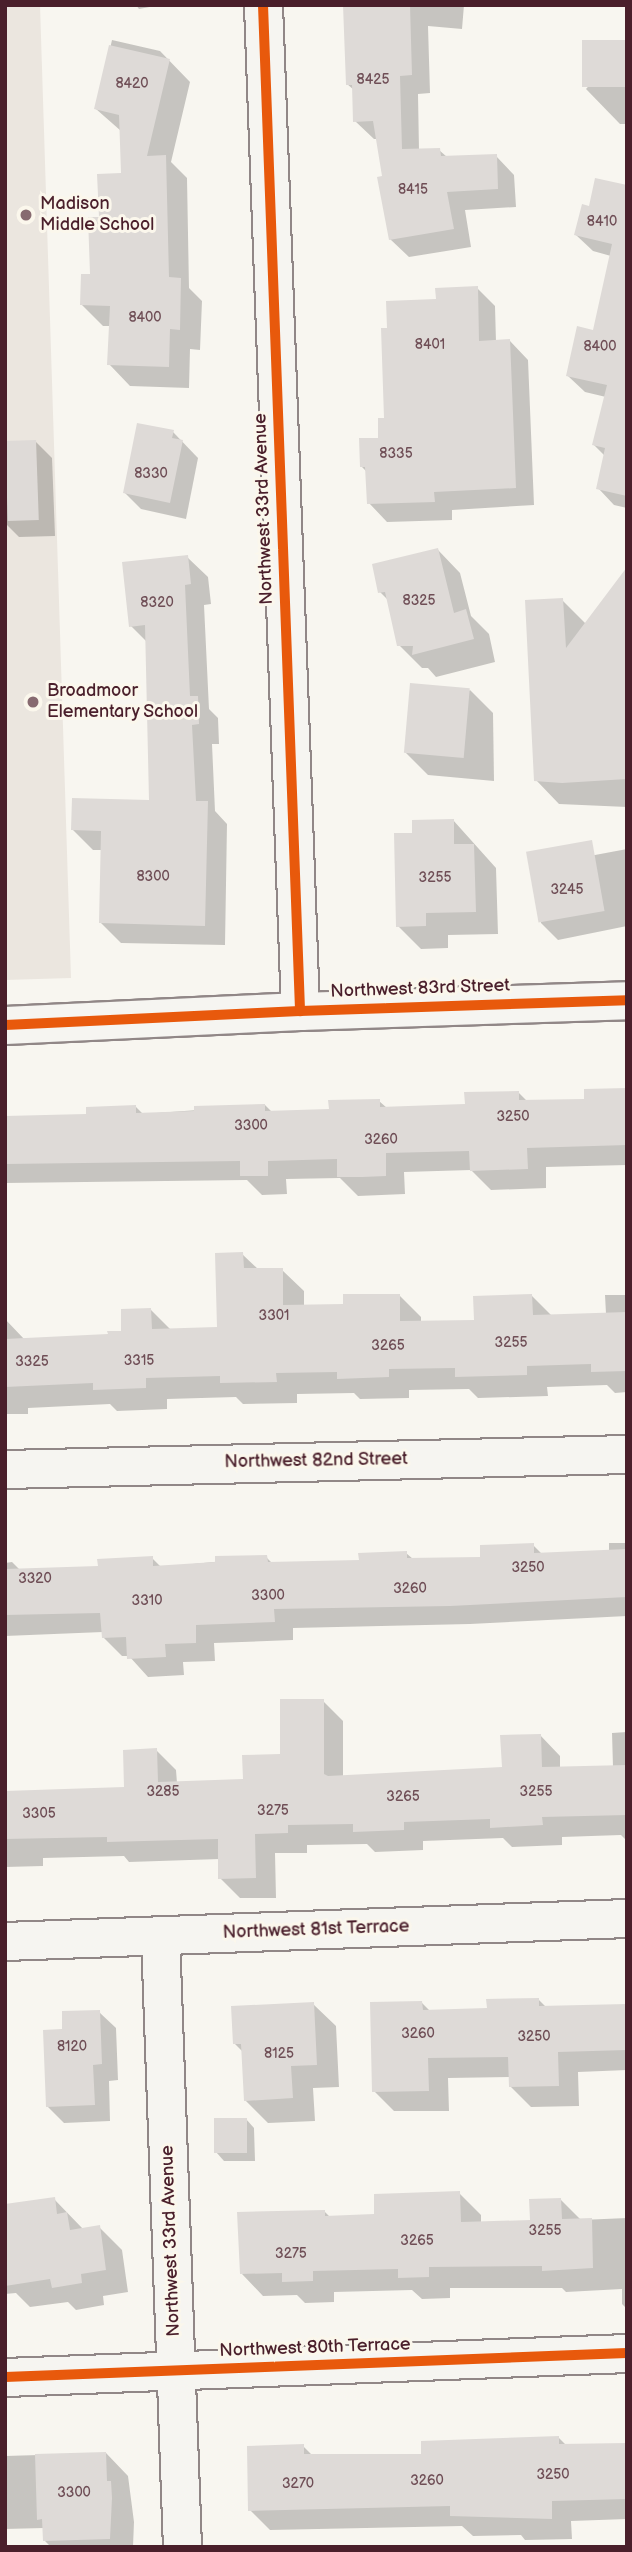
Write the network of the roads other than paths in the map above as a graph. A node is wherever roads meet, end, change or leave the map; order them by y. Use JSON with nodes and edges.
{"nodes":[{"id":1,"x":263,"y":5,"type":"edge"},
{"id":2,"x":627,"y":1000,"type":"edge"},
{"id":3,"x":300,"y":1011,"type":"junction"},
{"id":4,"x":5,"y":1025,"type":"edge"},
{"id":5,"x":627,"y":1454,"type":"edge"},
{"id":6,"x":5,"y":1469,"type":"edge"},
{"id":7,"x":627,"y":1918,"type":"edge"},
{"id":8,"x":160,"y":1936,"type":"junction"},
{"id":9,"x":5,"y":1941,"type":"edge"},
{"id":10,"x":627,"y":2353,"type":"edge"},
{"id":11,"x":176,"y":2371,"type":"junction"},
{"id":12,"x":5,"y":2377,"type":"edge"},
{"id":13,"x":182,"y":2547,"type":"edge"}],
"edges":[{"from":1,"to":3,"type":"street","name":"Northwest 33rd Avenue"},
{"from":2,"to":3,"type":"street","name":"Northwest 83rd Street"},
{"from":3,"to":4,"type":"street","name":"Northwest 83rd Street"},
{"from":5,"to":6,"type":"street","name":"Northwest 82nd Street"},
{"from":7,"to":8,"type":"street","name":"Northwest 81st Terrace"},
{"from":8,"to":9,"type":"street","name":"Northwest 81st Terrace"},
{"from":8,"to":11,"type":"street","name":"Northwest 33rd Avenue"},
{"from":10,"to":11,"type":"street","name":"Northwest 80th Terrace"},
{"from":11,"to":12,"type":"street","name":"Northwest 80th Terrace"},
{"from":11,"to":13,"type":"street","name":"Northwest 33rd Avenue"}]}
